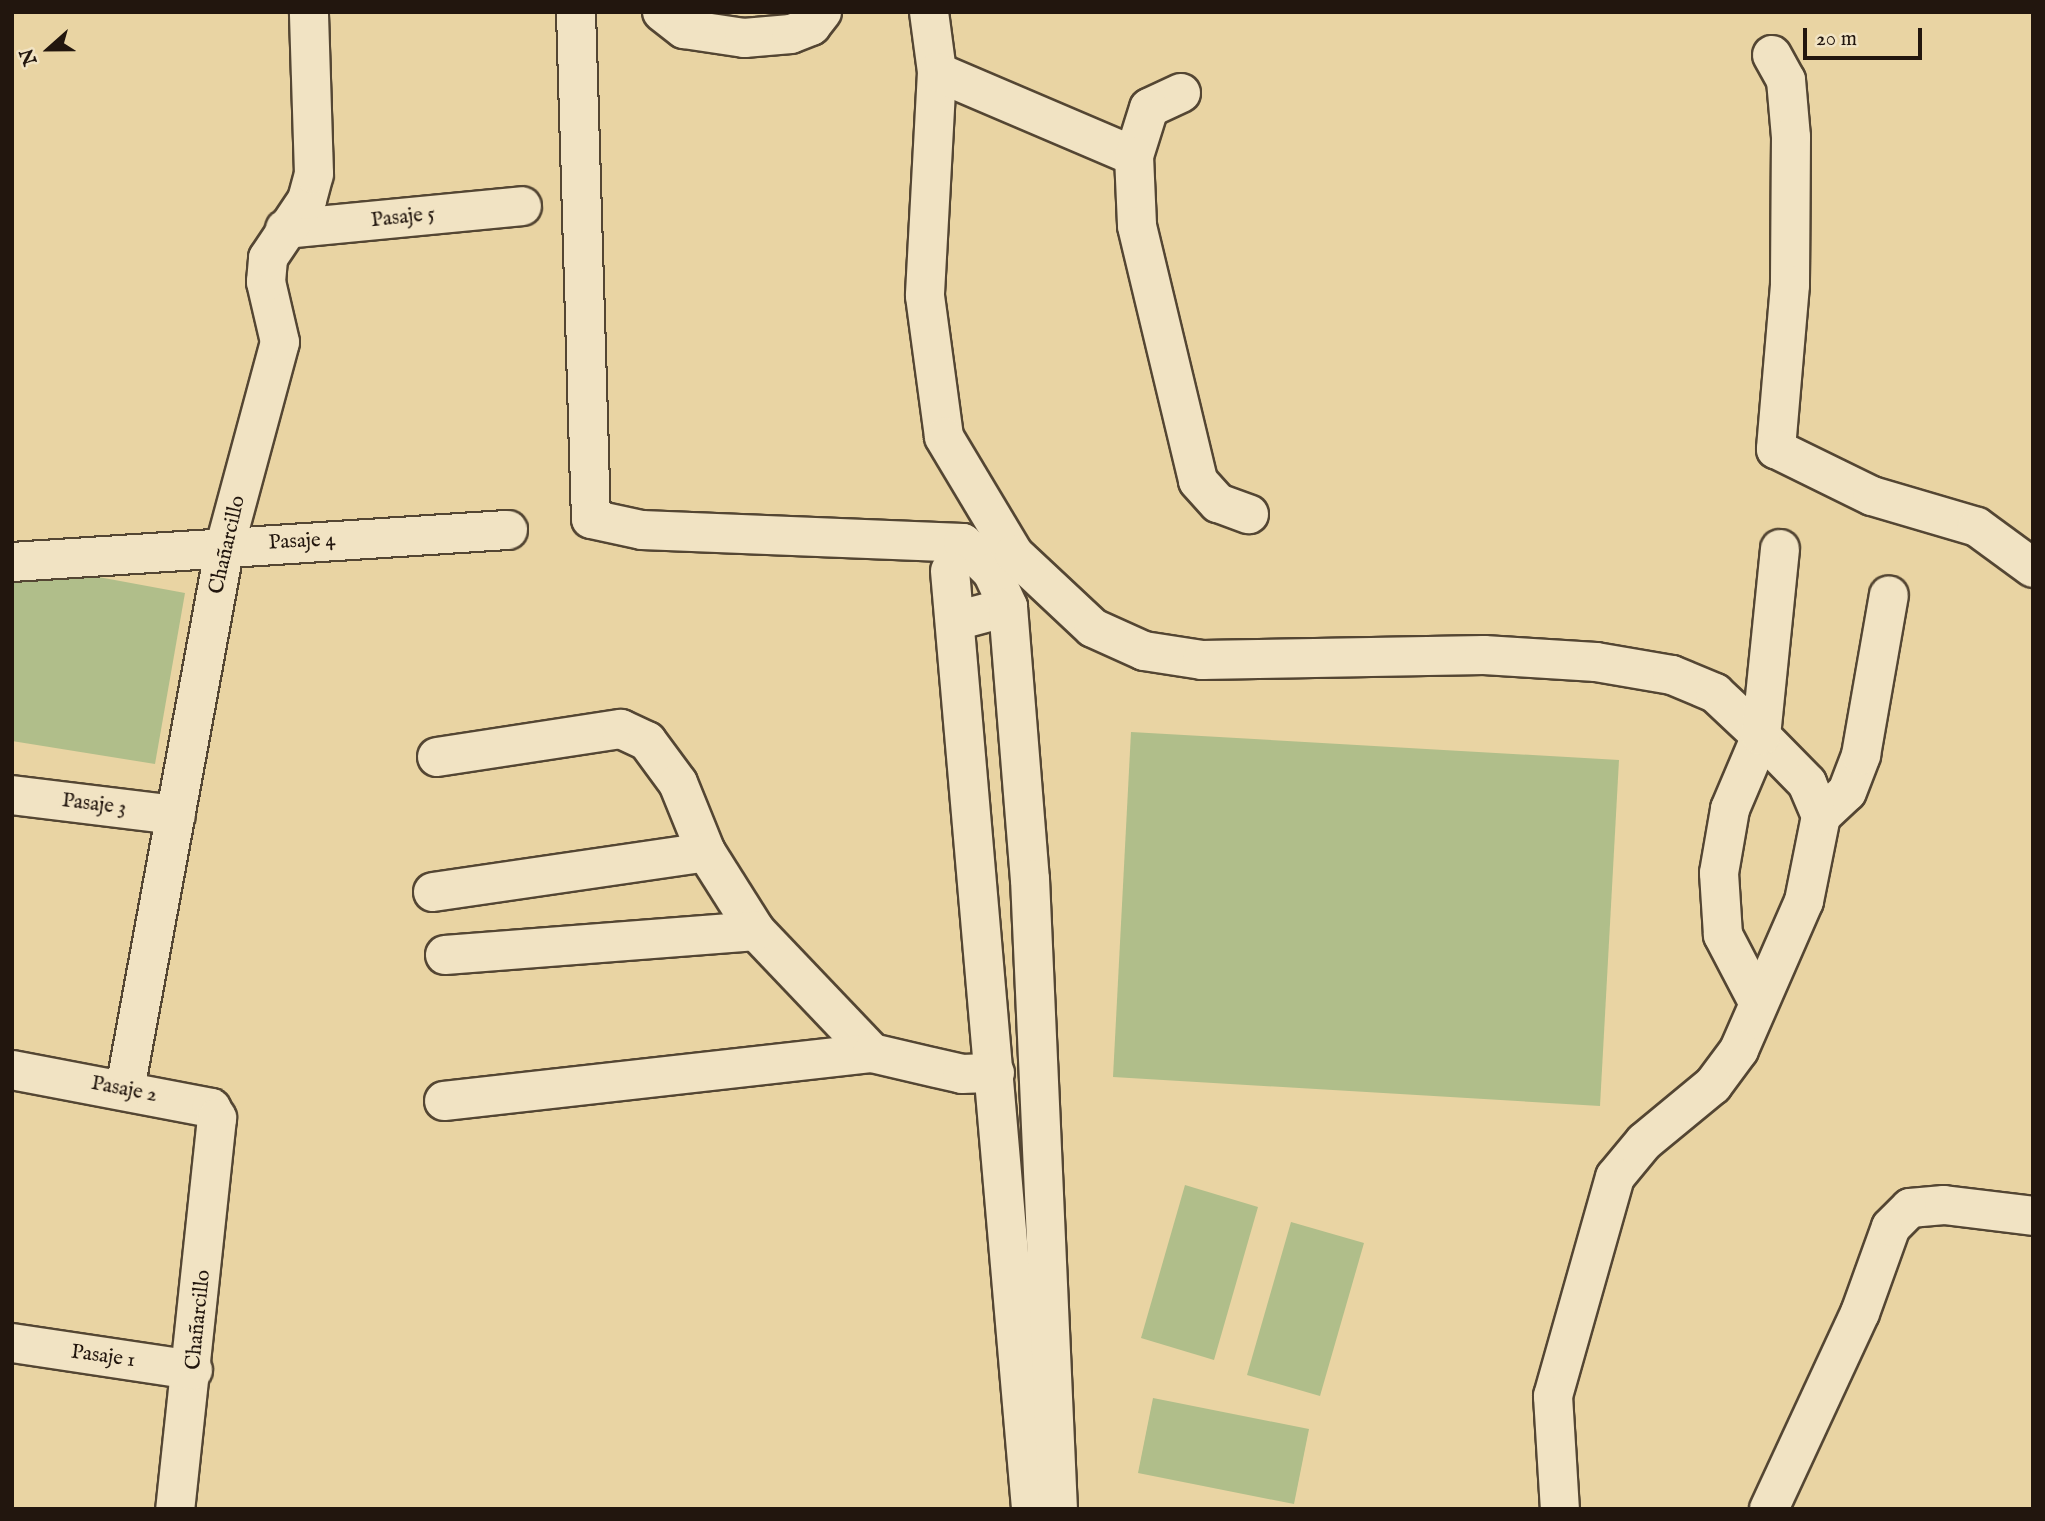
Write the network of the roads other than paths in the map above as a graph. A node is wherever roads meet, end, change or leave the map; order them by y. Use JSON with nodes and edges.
{"nodes":[{"id":1,"x":309,"y":12,"type":"edge"},
{"id":2,"x":576,"y":12,"type":"edge"},
{"id":3,"x":662,"y":12,"type":"edge"},
{"id":4,"x":822,"y":12,"type":"edge"},
{"id":5,"x":929,"y":12,"type":"edge"},
{"id":6,"x":1772,"y":55,"type":"dead end"},
{"id":7,"x":937,"y":72,"type":"junction"},
{"id":8,"x":1181,"y":93,"type":"dead end"},
{"id":9,"x":1134,"y":156,"type":"junction"},
{"id":10,"x":522,"y":206,"type":"dead end"},
{"id":11,"x":285,"y":229,"type":"junction"},
{"id":12,"x":1249,"y":514,"type":"dead end"},
{"id":13,"x":508,"y":530,"type":"dead end"},
{"id":14,"x":225,"y":546,"type":"junction"},
{"id":15,"x":1780,"y":549,"type":"dead end"},
{"id":16,"x":12,"y":562,"type":"edge"},
{"id":17,"x":2033,"y":569,"type":"edge"},
{"id":18,"x":950,"y":571,"type":"dead end"},
{"id":19,"x":1889,"y":595,"type":"dead end"},
{"id":20,"x":1008,"y":607,"type":"junction"},
{"id":21,"x":955,"y":621,"type":"junction"},
{"id":22,"x":1761,"y":736,"type":"junction"},
{"id":23,"x":437,"y":757,"type":"dead end"},
{"id":24,"x":12,"y":795,"type":"edge"},
{"id":25,"x":176,"y":815,"type":"junction"},
{"id":26,"x":1821,"y":816,"type":"junction"},
{"id":27,"x":706,"y":852,"type":"junction"},
{"id":28,"x":433,"y":892,"type":"dead end"},
{"id":29,"x":756,"y":931,"type":"junction"},
{"id":30,"x":445,"y":954,"type":"dead end"},
{"id":31,"x":1758,"y":1002,"type":"junction"},
{"id":32,"x":872,"y":1053,"type":"junction"},
{"id":33,"x":12,"y":1070,"type":"edge"},
{"id":34,"x":995,"y":1073,"type":"junction"},
{"id":35,"x":125,"y":1089,"type":"junction"},
{"id":36,"x":444,"y":1101,"type":"dead end"},
{"id":37,"x":220,"y":1130,"type":"joint"},
{"id":38,"x":2033,"y":1216,"type":"edge"},
{"id":39,"x":12,"y":1343,"type":"edge"},
{"id":40,"x":193,"y":1370,"type":"junction"},
{"id":41,"x":175,"y":1509,"type":"edge"},
{"id":42,"x":1031,"y":1509,"type":"edge"},
{"id":43,"x":1058,"y":1509,"type":"edge"},
{"id":44,"x":1560,"y":1509,"type":"edge"},
{"id":45,"x":1769,"y":1509,"type":"edge"}],
"edges":[{"from":1,"to":11,"type":"street","name":"Chañarcillo"},
{"from":2,"to":20,"type":"street"},
{"from":3,"to":4,"type":"street"},
{"from":5,"to":7,"type":"street"},
{"from":6,"to":17,"type":"street"},
{"from":7,"to":9,"type":"street"},
{"from":7,"to":22,"type":"street"},
{"from":8,"to":9,"type":"street"},
{"from":9,"to":12,"type":"street"},
{"from":10,"to":11,"type":"street","name":"Pasaje 5"},
{"from":11,"to":14,"type":"street","name":"Chañarcillo"},
{"from":13,"to":14,"type":"street","name":"Pasaje 4"},
{"from":14,"to":16,"type":"street","name":"Pasaje 4"},
{"from":14,"to":25,"type":"street","name":"Chañarcillo"},
{"from":15,"to":22,"type":"street"},
{"from":18,"to":21,"type":"street"},
{"from":19,"to":26,"type":"street"},
{"from":20,"to":21,"type":"street"},
{"from":20,"to":43,"type":"street"},
{"from":21,"to":34,"type":"street"},
{"from":22,"to":26,"type":"street"},
{"from":22,"to":31,"type":"street"},
{"from":23,"to":27,"type":"street"},
{"from":24,"to":25,"type":"street","name":"Pasaje 3"},
{"from":25,"to":35,"type":"street","name":"Chañarcillo"},
{"from":26,"to":31,"type":"street"},
{"from":27,"to":28,"type":"street"},
{"from":27,"to":29,"type":"street"},
{"from":29,"to":30,"type":"street"},
{"from":29,"to":32,"type":"street"},
{"from":31,"to":44,"type":"street"},
{"from":32,"to":34,"type":"street"},
{"from":32,"to":36,"type":"street"},
{"from":33,"to":35,"type":"street","name":"Pasaje 2"},
{"from":34,"to":42,"type":"street"},
{"from":35,"to":37,"type":"street","name":"Pasaje 2"},
{"from":37,"to":40,"type":"street","name":"Chañarcillo"},
{"from":38,"to":45,"type":"street"},
{"from":39,"to":40,"type":"street","name":"Pasaje 1"},
{"from":40,"to":41,"type":"street","name":"Chañarcillo"}]}
